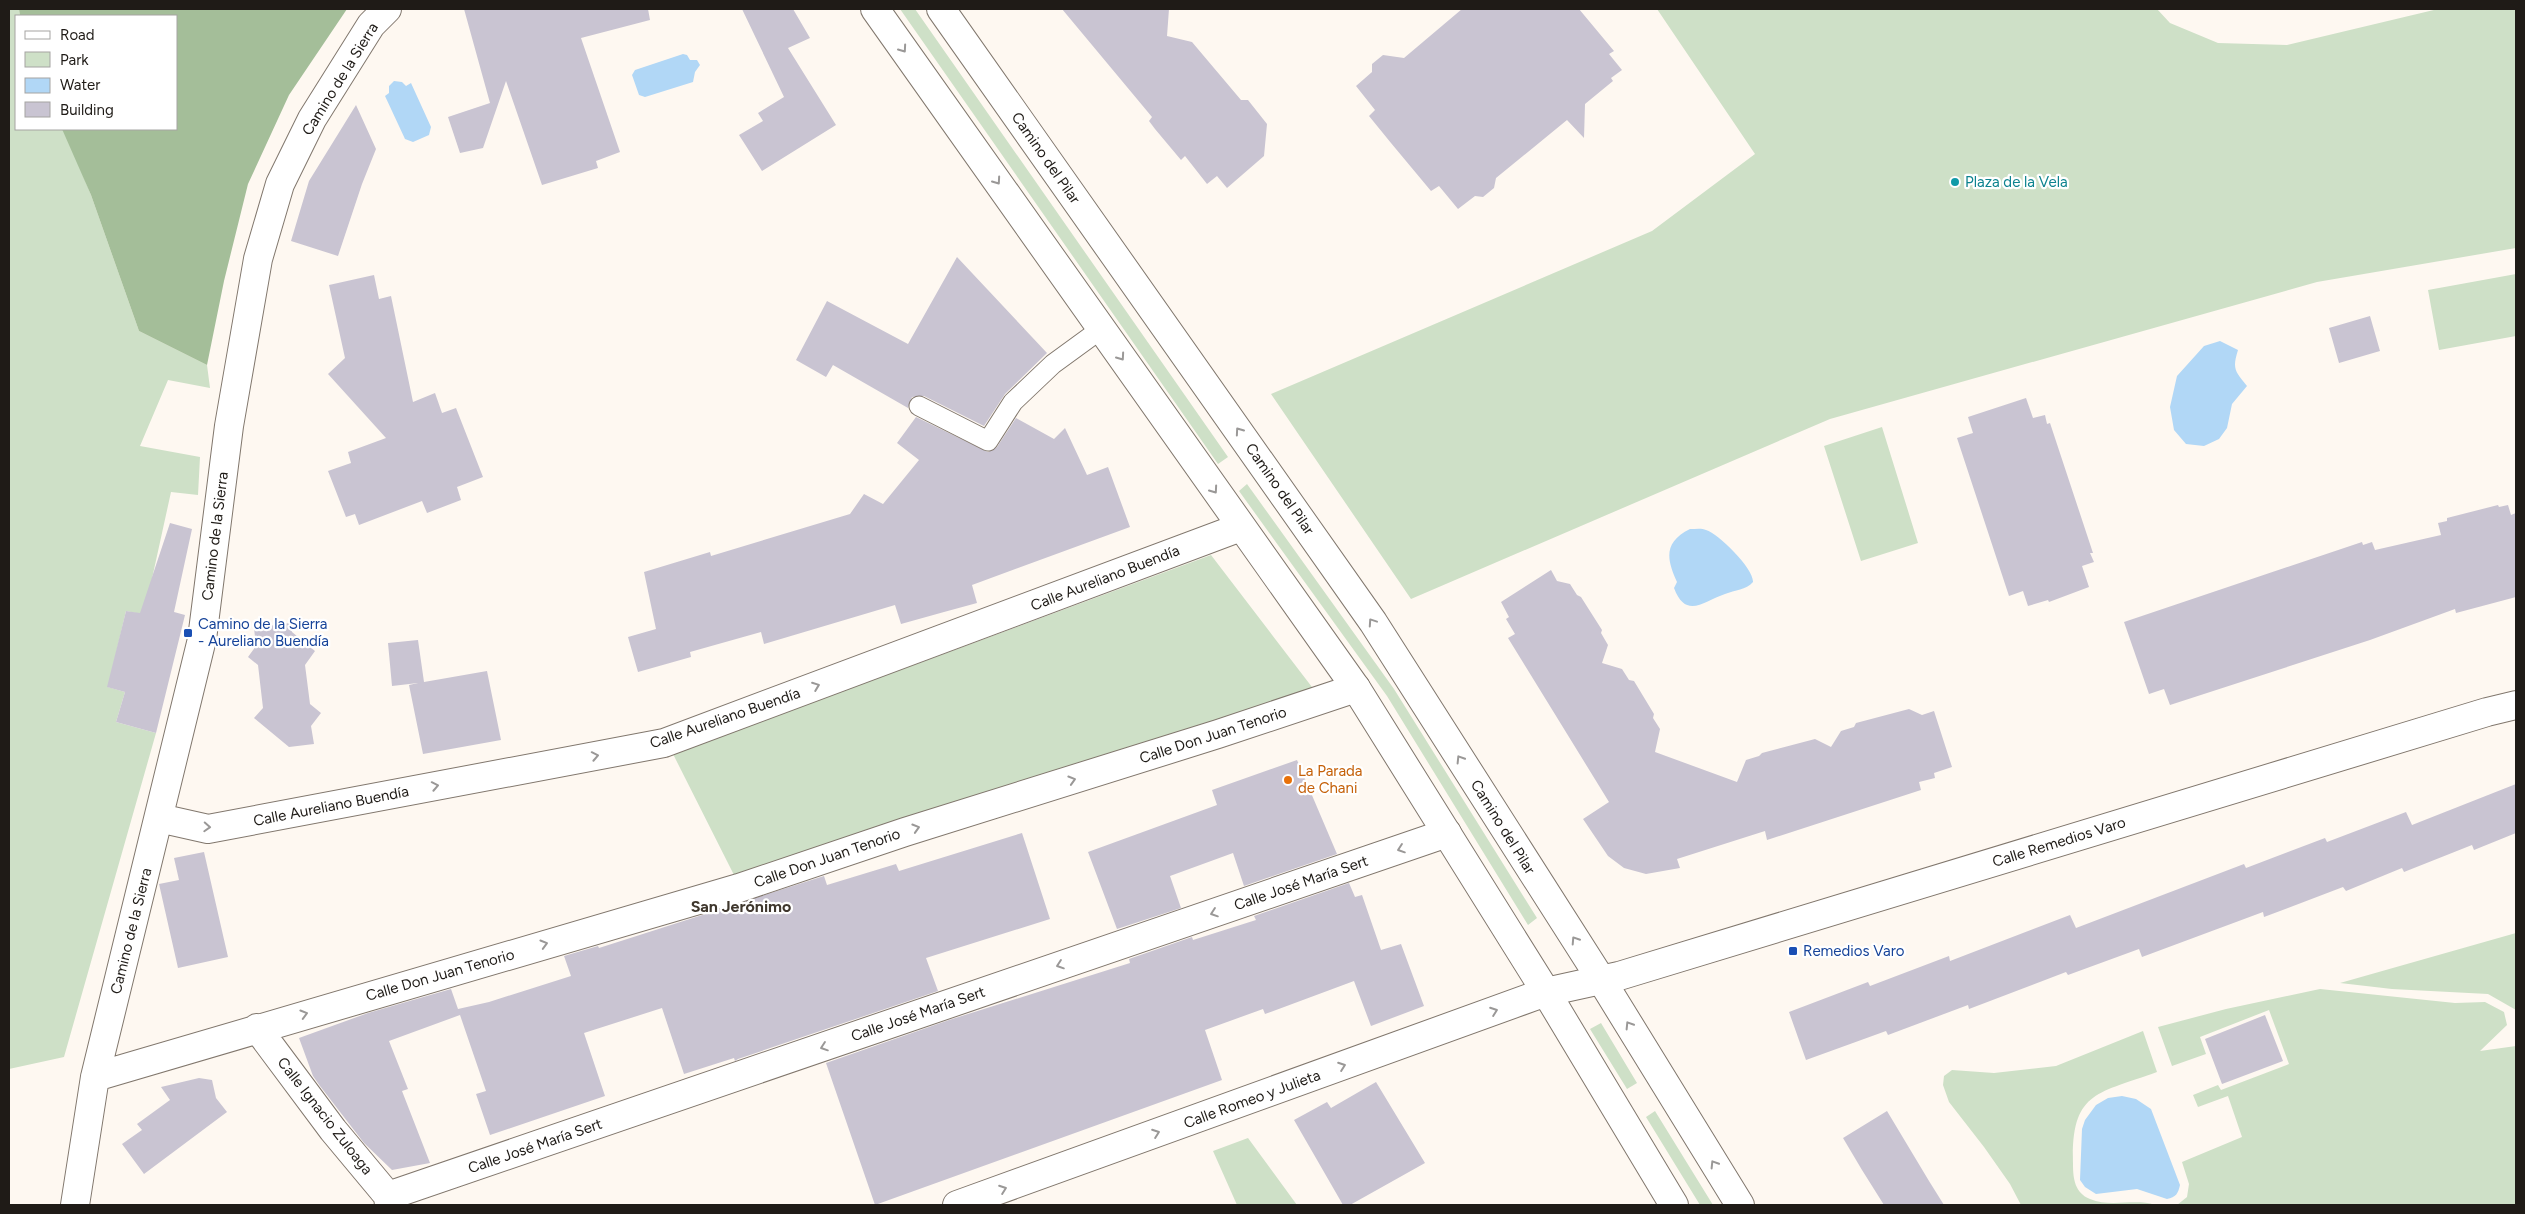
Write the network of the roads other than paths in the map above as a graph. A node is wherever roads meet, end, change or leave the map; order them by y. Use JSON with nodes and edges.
{"nodes":[{"id":1,"x":387,"y":9,"type":"edge"},
{"id":2,"x":875,"y":9,"type":"edge"},
{"id":3,"x":941,"y":9,"type":"edge"},
{"id":4,"x":1101,"y":329,"type":"junction"},
{"id":5,"x":919,"y":406,"type":"dead end"},
{"id":6,"x":1241,"y":527,"type":"junction"},
{"id":7,"x":1356,"y":688,"type":"junction"},
{"id":8,"x":2516,"y":705,"type":"edge"},
{"id":9,"x":159,"y":818,"type":"junction"},
{"id":10,"x":1447,"y":833,"type":"junction"},
{"id":11,"x":1602,"y":981,"type":"junction"},
{"id":12,"x":1546,"y":992,"type":"junction"},
{"id":13,"x":257,"y":1028,"type":"junction"},
{"id":14,"x":94,"y":1077,"type":"junction"},
{"id":15,"x":389,"y":1201,"type":"edge"},
{"id":16,"x":75,"y":1205,"type":"edge"},
{"id":17,"x":957,"y":1205,"type":"edge"},
{"id":18,"x":1674,"y":1205,"type":"edge"},
{"id":19,"x":1740,"y":1205,"type":"edge"}],
"edges":[{"from":1,"to":9,"type":"street","name":"Camino de la Sierra"},
{"from":2,"to":4,"type":"street","one_way":true},
{"from":11,"to":3,"type":"street","name":"Camino del Pilar","one_way":true},
{"from":4,"to":5,"type":"lane"},
{"from":4,"to":6,"type":"street","one_way":true},
{"from":6,"to":7,"type":"street"},
{"from":9,"to":6,"type":"street","name":"Calle Aureliano Buendía","one_way":true},
{"from":7,"to":10,"type":"street"},
{"from":13,"to":7,"type":"street","name":"Calle Don Juan Tenorio","one_way":true},
{"from":8,"to":11,"type":"street","name":"Calle Remedios Varo"},
{"from":9,"to":14,"type":"street","name":"Camino de la Sierra"},
{"from":10,"to":12,"type":"street"},
{"from":10,"to":15,"type":"street","name":"Calle José María Sert","one_way":true},
{"from":11,"to":12,"type":"street"},
{"from":19,"to":11,"type":"street","name":"Camino del Pilar","one_way":true},
{"from":17,"to":12,"type":"street","name":"Calle Romeo y Julieta","one_way":true},
{"from":12,"to":18,"type":"street"},
{"from":13,"to":14,"type":"street","name":"Calle Don Juan Tenorio"},
{"from":13,"to":15,"type":"street","name":"Calle Ignacio Zuloaga"},
{"from":14,"to":16,"type":"street","name":"Camino de la Sierra"}]}
